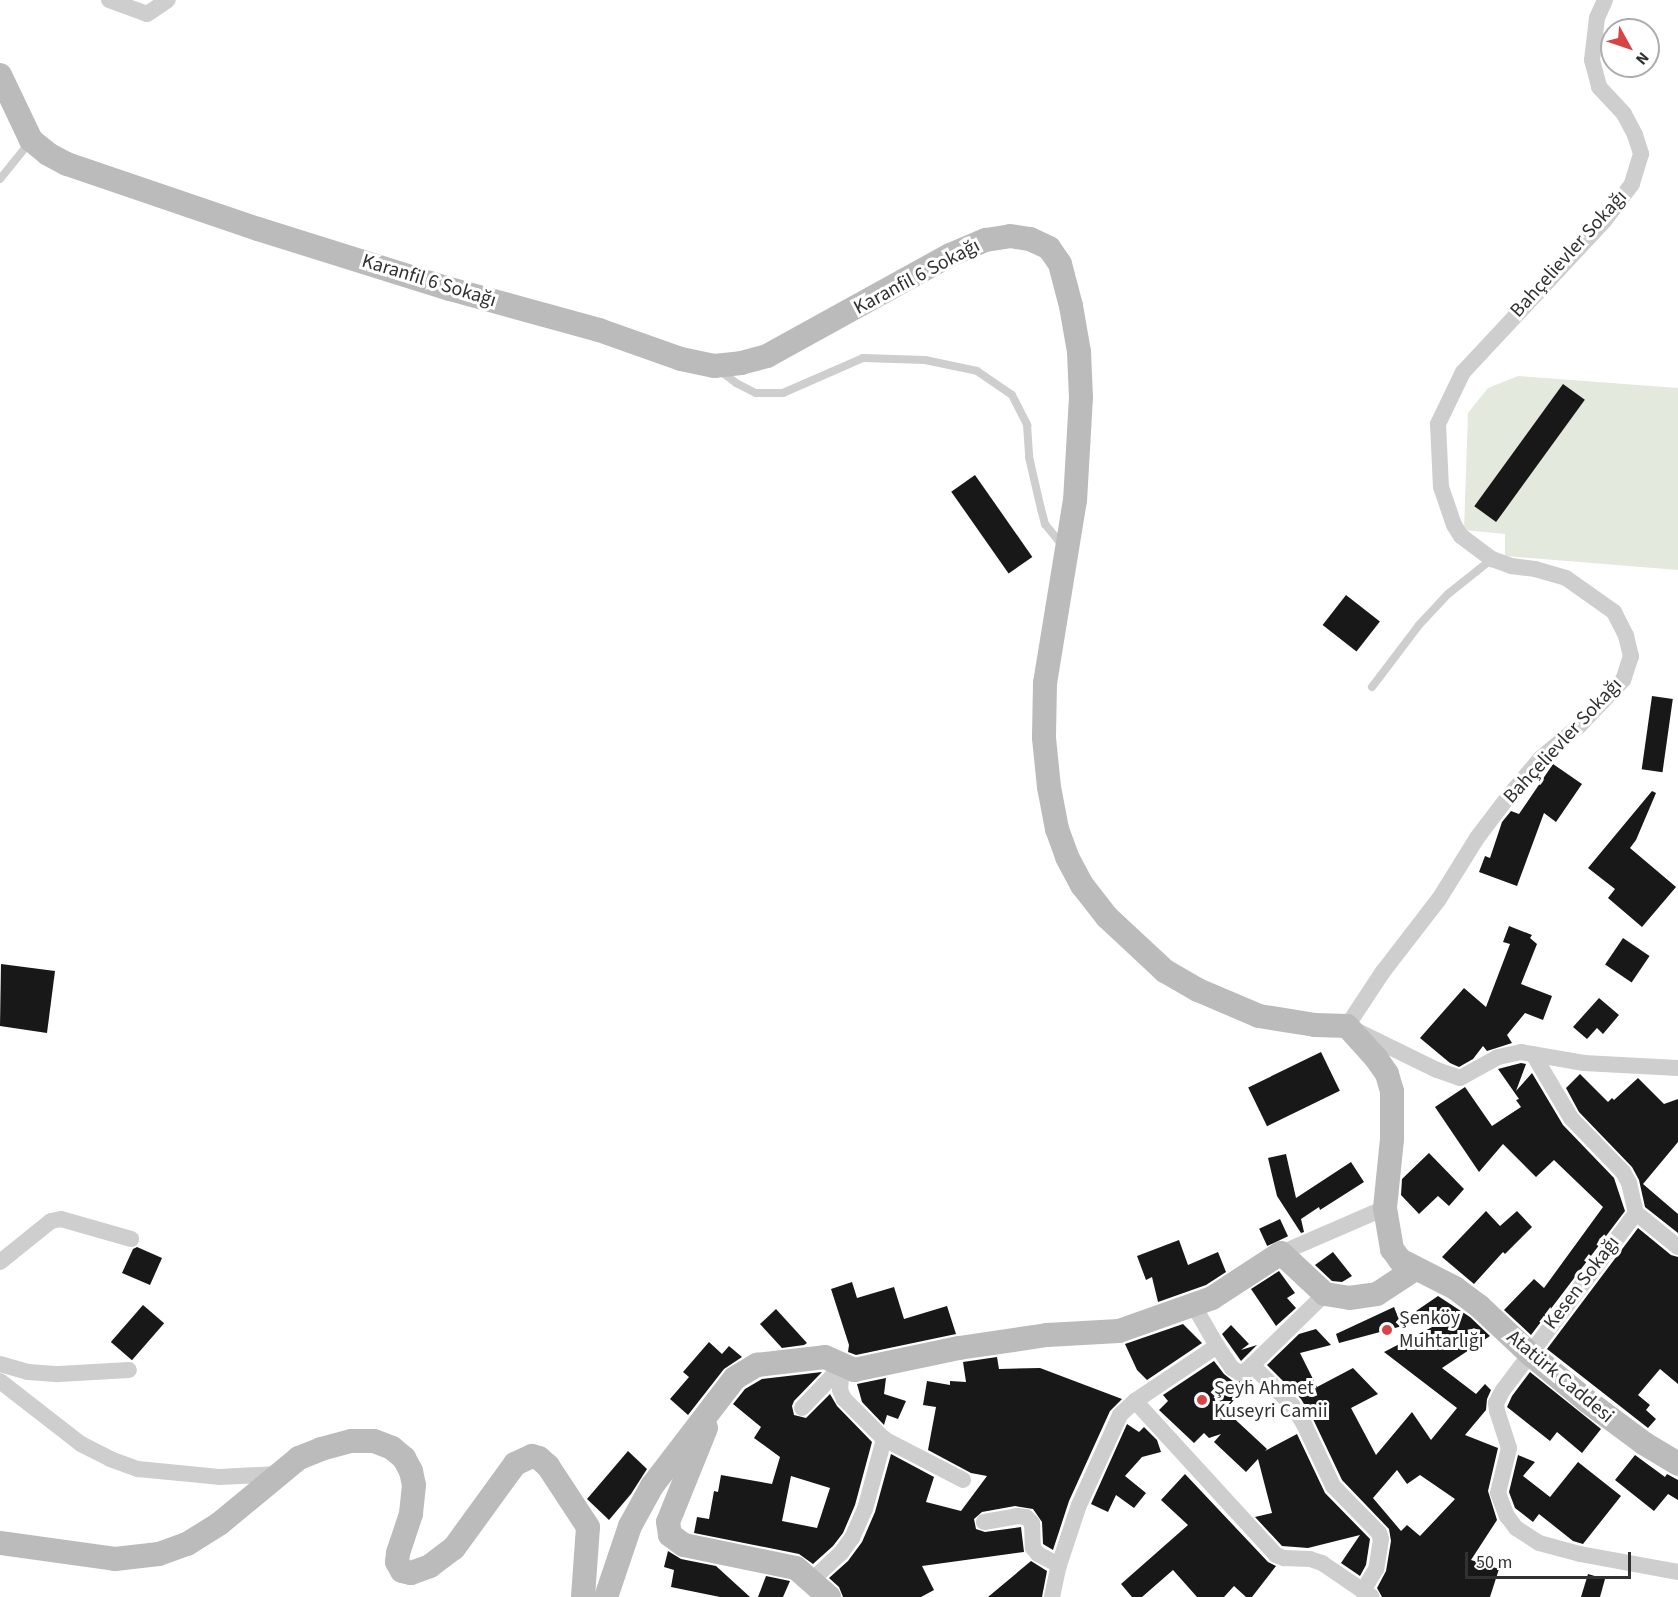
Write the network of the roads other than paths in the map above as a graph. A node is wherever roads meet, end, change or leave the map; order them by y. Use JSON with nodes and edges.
{"nodes":[{"id":1,"x":110,"y":0,"type":"edge"},
{"id":2,"x":168,"y":0,"type":"edge"},
{"id":3,"x":1605,"y":0,"type":"edge"},
{"id":4,"x":0,"y":75,"type":"edge"},
{"id":5,"x":31,"y":140,"type":"junction"},
{"id":6,"x":0,"y":179,"type":"edge"},
{"id":7,"x":714,"y":366,"type":"junction"},
{"id":8,"x":1066,"y":550,"type":"junction"},
{"id":9,"x":1492,"y":559,"type":"junction"},
{"id":10,"x":1372,"y":687,"type":"dead end"},
{"id":11,"x":1347,"y":1026,"type":"junction"},
{"id":12,"x":1533,"y":1054,"type":"junction"},
{"id":13,"x":1678,"y":1068,"type":"edge"},
{"id":14,"x":1385,"y":1208,"type":"junction"},
{"id":15,"x":1636,"y":1213,"type":"junction"},
{"id":16,"x":131,"y":1239,"type":"dead end"},
{"id":17,"x":1678,"y":1247,"type":"edge"},
{"id":18,"x":1281,"y":1253,"type":"junction"},
{"id":19,"x":0,"y":1262,"type":"edge"},
{"id":20,"x":1415,"y":1269,"type":"junction"},
{"id":21,"x":1324,"y":1294,"type":"junction"},
{"id":22,"x":1194,"y":1306,"type":"junction"},
{"id":23,"x":1217,"y":1346,"type":"junction"},
{"id":24,"x":1529,"y":1353,"type":"junction"},
{"id":25,"x":0,"y":1364,"type":"edge"},
{"id":26,"x":1252,"y":1365,"type":"junction"},
{"id":27,"x":843,"y":1366,"type":"junction"},
{"id":28,"x":129,"y":1370,"type":"dead end"},
{"id":29,"x":0,"y":1380,"type":"edge"},
{"id":30,"x":1135,"y":1401,"type":"junction"},
{"id":31,"x":714,"y":1406,"type":"junction"},
{"id":32,"x":802,"y":1408,"type":"dead end"},
{"id":33,"x":884,"y":1439,"type":"junction"},
{"id":34,"x":1678,"y":1462,"type":"edge"},
{"id":35,"x":279,"y":1474,"type":"junction"},
{"id":36,"x":963,"y":1480,"type":"dead end"},
{"id":37,"x":984,"y":1522,"type":"dead end"},
{"id":38,"x":0,"y":1543,"type":"edge"},
{"id":39,"x":1059,"y":1565,"type":"junction"},
{"id":40,"x":1678,"y":1572,"type":"edge"},
{"id":41,"x":821,"y":1589,"type":"edge"},
{"id":42,"x":1367,"y":1594,"type":"edge"},
{"id":43,"x":583,"y":1597,"type":"edge"},
{"id":44,"x":606,"y":1597,"type":"edge"},
{"id":45,"x":1052,"y":1597,"type":"edge"}],
"edges":[{"from":1,"to":2,"type":"street"},
{"from":3,"to":9,"type":"street","name":"Bahçelievler Sokağı"},
{"from":4,"to":5,"type":"street","name":"Karanfil 6 Sokağı"},
{"from":5,"to":6,"type":"lane"},
{"from":5,"to":7,"type":"street","name":"Karanfil 6 Sokağı"},
{"from":7,"to":8,"type":"lane"},
{"from":7,"to":8,"type":"street","name":"Karanfil 6 Sokağı"},
{"from":8,"to":11,"type":"street","name":"Karanfil 6 Sokağı"},
{"from":9,"to":10,"type":"lane"},
{"from":9,"to":11,"type":"street","name":"Bahçelievler Sokağı"},
{"from":11,"to":12,"type":"street"},
{"from":11,"to":14,"type":"street"},
{"from":12,"to":13,"type":"street"},
{"from":12,"to":15,"type":"street"},
{"from":14,"to":18,"type":"street"},
{"from":14,"to":20,"type":"street","name":"Atatürk Caddesi"},
{"from":15,"to":17,"type":"street"},
{"from":15,"to":24,"type":"street","name":"Kesen Sokağı"},
{"from":16,"to":19,"type":"street"},
{"from":18,"to":21,"type":"street"},
{"from":18,"to":22,"type":"street"},
{"from":20,"to":21,"type":"street"},
{"from":20,"to":24,"type":"street","name":"Atatürk Caddesi"},
{"from":21,"to":26,"type":"street"},
{"from":22,"to":23,"type":"street"},
{"from":22,"to":27,"type":"street"},
{"from":23,"to":26,"type":"street"},
{"from":23,"to":30,"type":"street"},
{"from":24,"to":34,"type":"street","name":"Atatürk Caddesi"},
{"from":24,"to":40,"type":"street","name":"Kesen Sokağı"},
{"from":25,"to":28,"type":"street"},
{"from":26,"to":42,"type":"street"},
{"from":27,"to":31,"type":"street"},
{"from":27,"to":32,"type":"street"},
{"from":27,"to":33,"type":"street"},
{"from":29,"to":35,"type":"street"},
{"from":30,"to":39,"type":"street"},
{"from":30,"to":42,"type":"street"},
{"from":31,"to":41,"type":"street"},
{"from":31,"to":44,"type":"street"},
{"from":33,"to":36,"type":"street"},
{"from":33,"to":41,"type":"street"},
{"from":35,"to":38,"type":"street"},
{"from":35,"to":43,"type":"street"},
{"from":37,"to":39,"type":"street"},
{"from":39,"to":45,"type":"street"}]}
